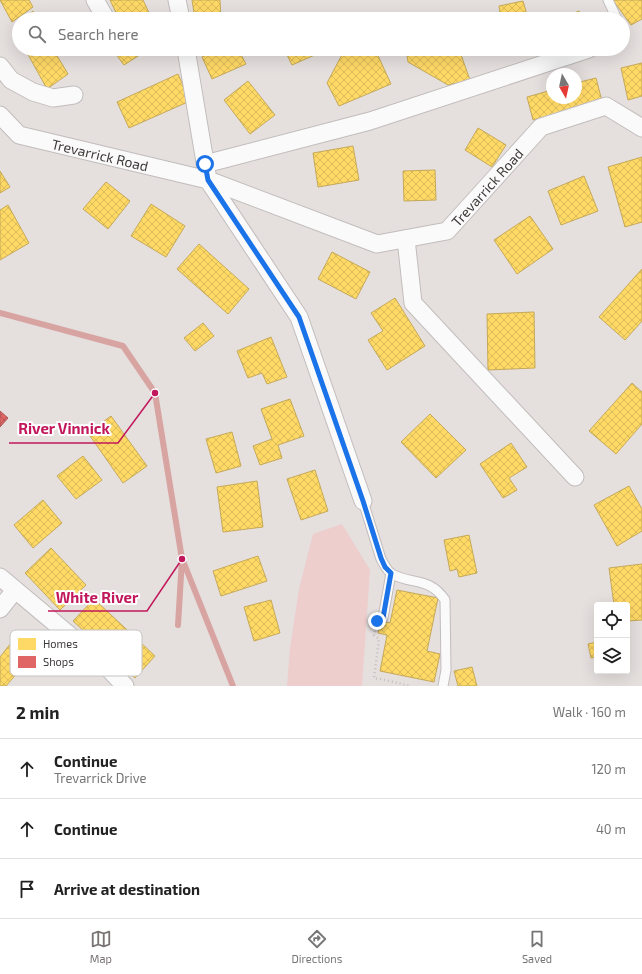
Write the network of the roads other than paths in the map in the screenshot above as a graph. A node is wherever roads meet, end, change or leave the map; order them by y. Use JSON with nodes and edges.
{"nodes":[{"id":1,"x":95,"y":0,"type":"edge"},
{"id":2,"x":177,"y":0,"type":"edge"},
{"id":3,"x":608,"y":0,"type":"edge"},
{"id":4,"x":102,"y":12,"type":"edge"},
{"id":5,"x":180,"y":12,"type":"edge"},
{"id":6,"x":614,"y":12,"type":"edge"},
{"id":7,"x":187,"y":56,"type":"edge"},
{"id":8,"x":568,"y":56,"type":"edge"},
{"id":9,"x":0,"y":66,"type":"edge"},
{"id":10,"x":74,"y":95,"type":"dead end"},
{"id":11,"x":0,"y":115,"type":"edge"},
{"id":12,"x":642,"y":128,"type":"edge"},
{"id":13,"x":206,"y":172,"type":"junction"},
{"id":14,"x":406,"y":239,"type":"junction"},
{"id":15,"x":575,"y":477,"type":"dead end"},
{"id":16,"x":363,"y":501,"type":"joint"},
{"id":17,"x":391,"y":573,"type":"junction"},
{"id":18,"x":0,"y":577,"type":"edge"},
{"id":19,"x":15,"y":590,"type":"junction"},
{"id":20,"x":0,"y":609,"type":"edge"},
{"id":21,"x":383,"y":618,"type":"road end"},
{"id":22,"x":63,"y":630,"type":"edge"},
{"id":23,"x":115,"y":676,"type":"edge"},
{"id":24,"x":125,"y":686,"type":"edge"},
{"id":25,"x":444,"y":686,"type":"edge"}],
"edges":[{"from":1,"to":4,"type":"street"},
{"from":2,"to":5,"type":"street"},
{"from":3,"to":6,"type":"lane"},
{"from":7,"to":13,"type":"street"},
{"from":8,"to":13,"type":"street"},
{"from":9,"to":10,"type":"street"},
{"from":11,"to":13,"type":"street","name":"Trevarrick Road"},
{"from":12,"to":14,"type":"street","name":"Trevarrick Road"},
{"from":13,"to":14,"type":"street","name":"Trevarrick Road"},
{"from":13,"to":16,"type":"street"},
{"from":14,"to":15,"type":"street"},
{"from":16,"to":17,"type":"lane"},
{"from":17,"to":21,"type":"lane"},
{"from":17,"to":25,"type":"lane"},
{"from":18,"to":19,"type":"street"},
{"from":19,"to":20,"type":"street"},
{"from":19,"to":22,"type":"street"},
{"from":23,"to":24,"type":"street"}]}
